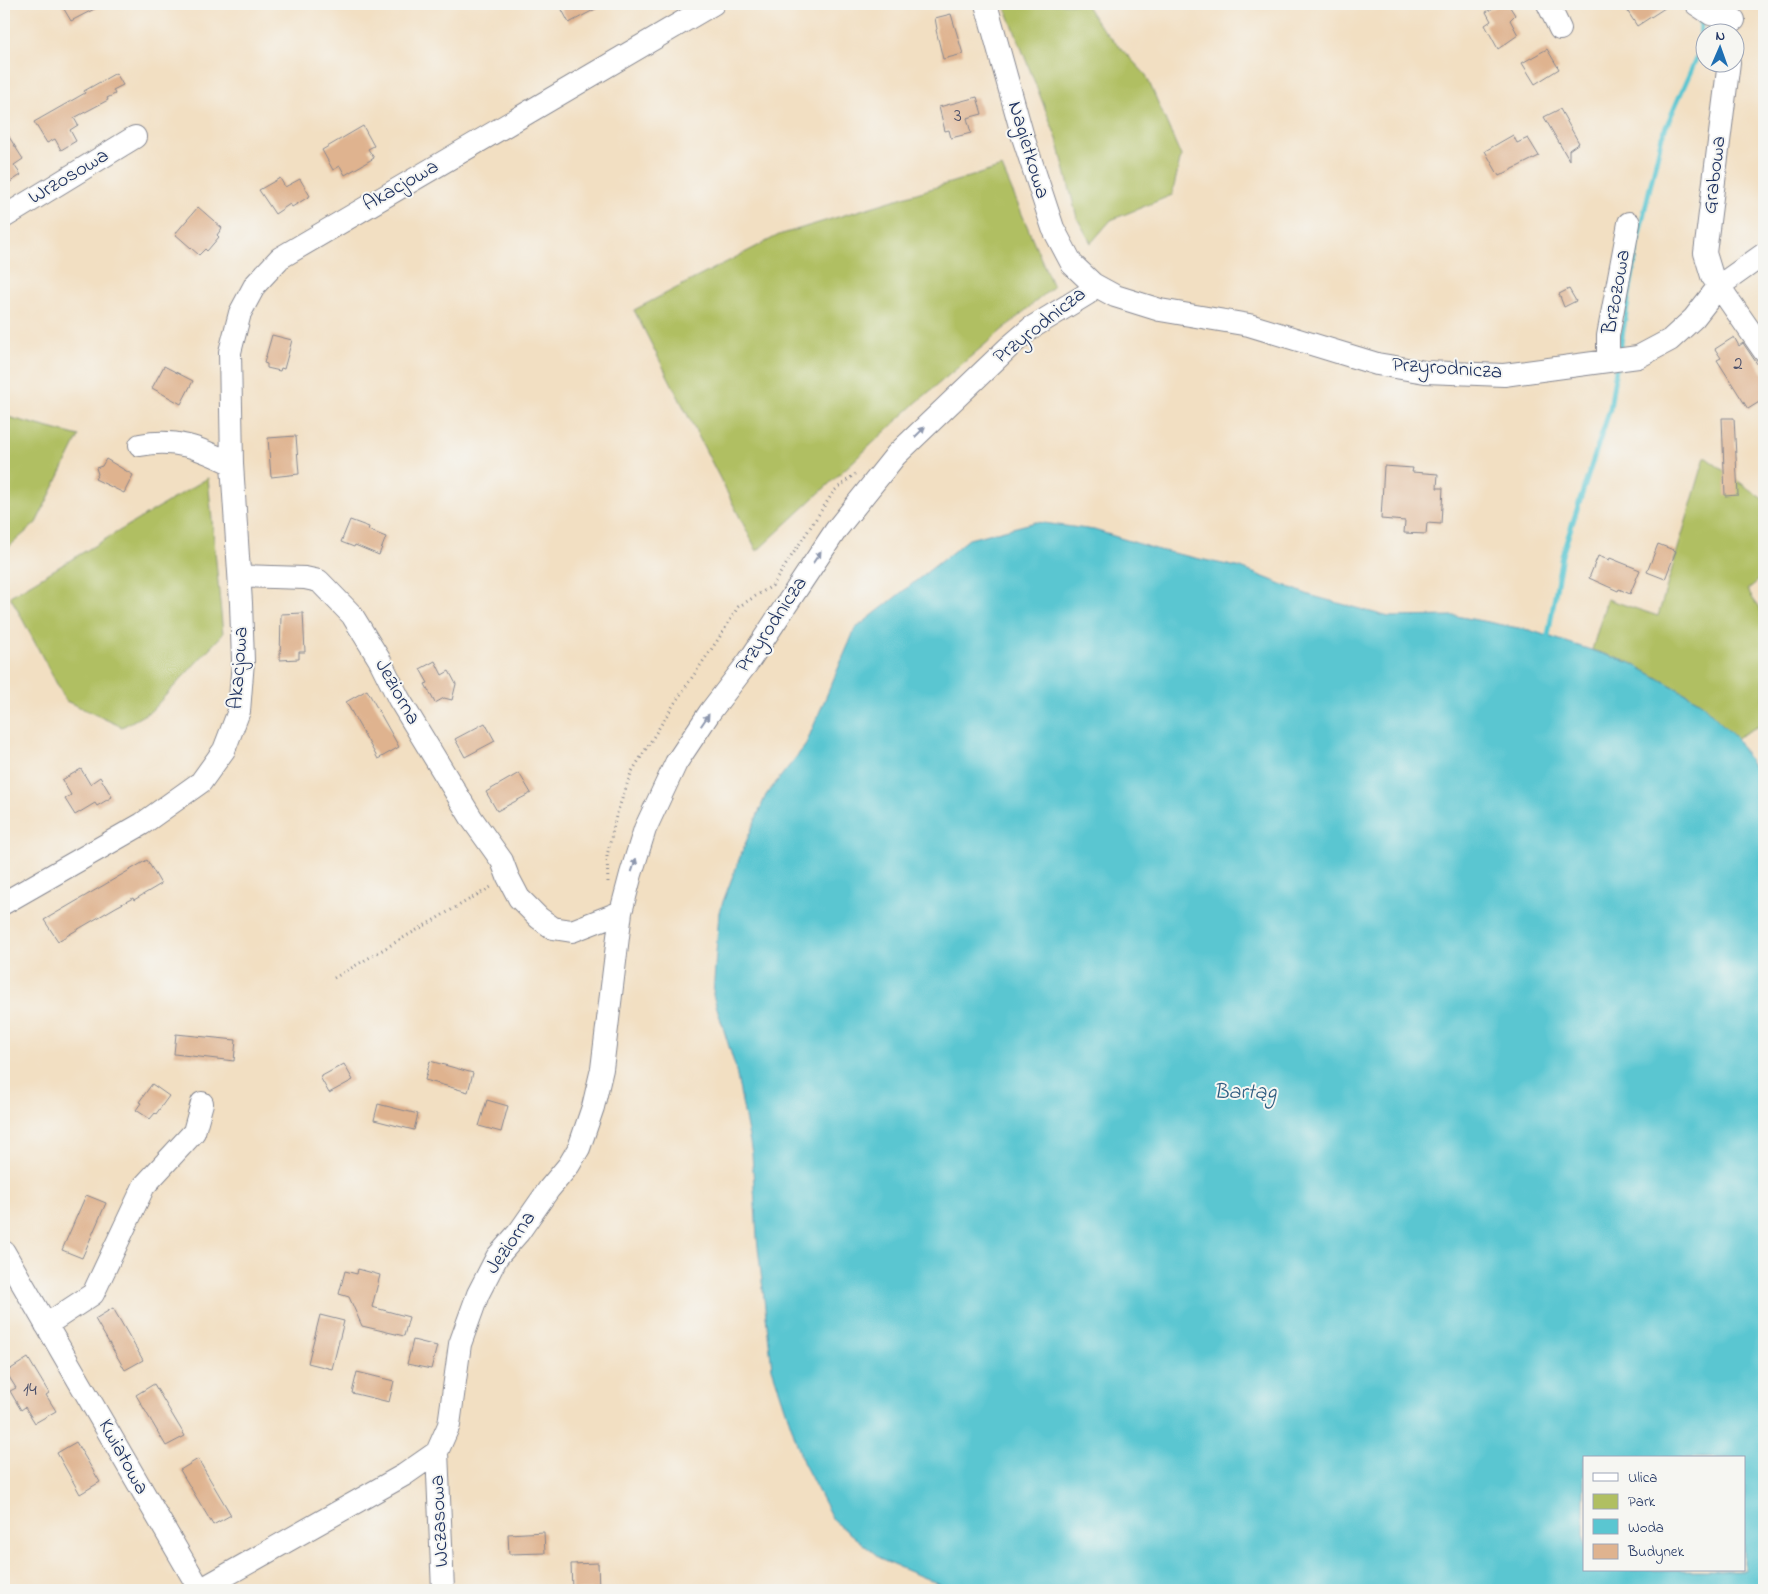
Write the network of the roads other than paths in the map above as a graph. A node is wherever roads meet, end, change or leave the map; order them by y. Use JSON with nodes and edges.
{"nodes":[{"id":1,"x":713,"y":4,"type":"edge"},
{"id":2,"x":986,"y":4,"type":"edge"},
{"id":3,"x":1548,"y":4,"type":"edge"},
{"id":4,"x":1696,"y":4,"type":"edge"},
{"id":5,"x":1734,"y":19,"type":"edge"},
{"id":6,"x":1560,"y":29,"type":"dead end"},
{"id":7,"x":1728,"y":72,"type":"edge"},
{"id":8,"x":135,"y":137,"type":"dead end"},
{"id":9,"x":4,"y":217,"type":"edge"},
{"id":10,"x":1629,"y":223,"type":"dead end"},
{"id":11,"x":1764,"y":254,"type":"edge"},
{"id":12,"x":1093,"y":284,"type":"junction"},
{"id":13,"x":1718,"y":286,"type":"junction"},
{"id":14,"x":1764,"y":351,"type":"edge"},
{"id":15,"x":1608,"y":361,"type":"junction"},
{"id":16,"x":140,"y":445,"type":"dead end"},
{"id":17,"x":232,"y":464,"type":"junction"},
{"id":18,"x":240,"y":576,"type":"junction"},
{"id":19,"x":4,"y":902,"type":"edge"},
{"id":20,"x":621,"y":912,"type":"junction"},
{"id":21,"x":202,"y":1104,"type":"dead end"},
{"id":22,"x":4,"y":1252,"type":"edge"},
{"id":23,"x":46,"y":1325,"type":"junction"},
{"id":24,"x":437,"y":1452,"type":"junction"},
{"id":25,"x":200,"y":1590,"type":"edge"},
{"id":26,"x":443,"y":1590,"type":"edge"}],
"edges":[{"from":1,"to":17,"type":"street","name":"Akacjowa"},
{"from":2,"to":12,"type":"street","name":"Nagietkowa"},
{"from":3,"to":6,"type":"street"},
{"from":4,"to":5,"type":"street"},
{"from":7,"to":13,"type":"street","name":"Grabowa"},
{"from":8,"to":9,"type":"street","name":"Wrzosowa"},
{"from":10,"to":15,"type":"street","name":"Brzozowa"},
{"from":11,"to":13,"type":"street","name":"Przyrodnicza"},
{"from":12,"to":15,"type":"street","name":"Przyrodnicza"},
{"from":20,"to":12,"type":"street","name":"Przyrodnicza","one_way":true},
{"from":13,"to":14,"type":"street","name":"Grabowa"},
{"from":13,"to":15,"type":"street","name":"Przyrodnicza"},
{"from":16,"to":17,"type":"street"},
{"from":17,"to":18,"type":"street","name":"Akacjowa"},
{"from":18,"to":19,"type":"street","name":"Akacjowa"},
{"from":18,"to":20,"type":"street","name":"Jeziorna"},
{"from":20,"to":24,"type":"street","name":"Jeziorna"},
{"from":21,"to":23,"type":"street"},
{"from":22,"to":23,"type":"street","name":"Kwiatowa"},
{"from":23,"to":25,"type":"street","name":"Kwiatowa"},
{"from":24,"to":25,"type":"street"},
{"from":24,"to":26,"type":"street","name":"Wczasowa"}]}
